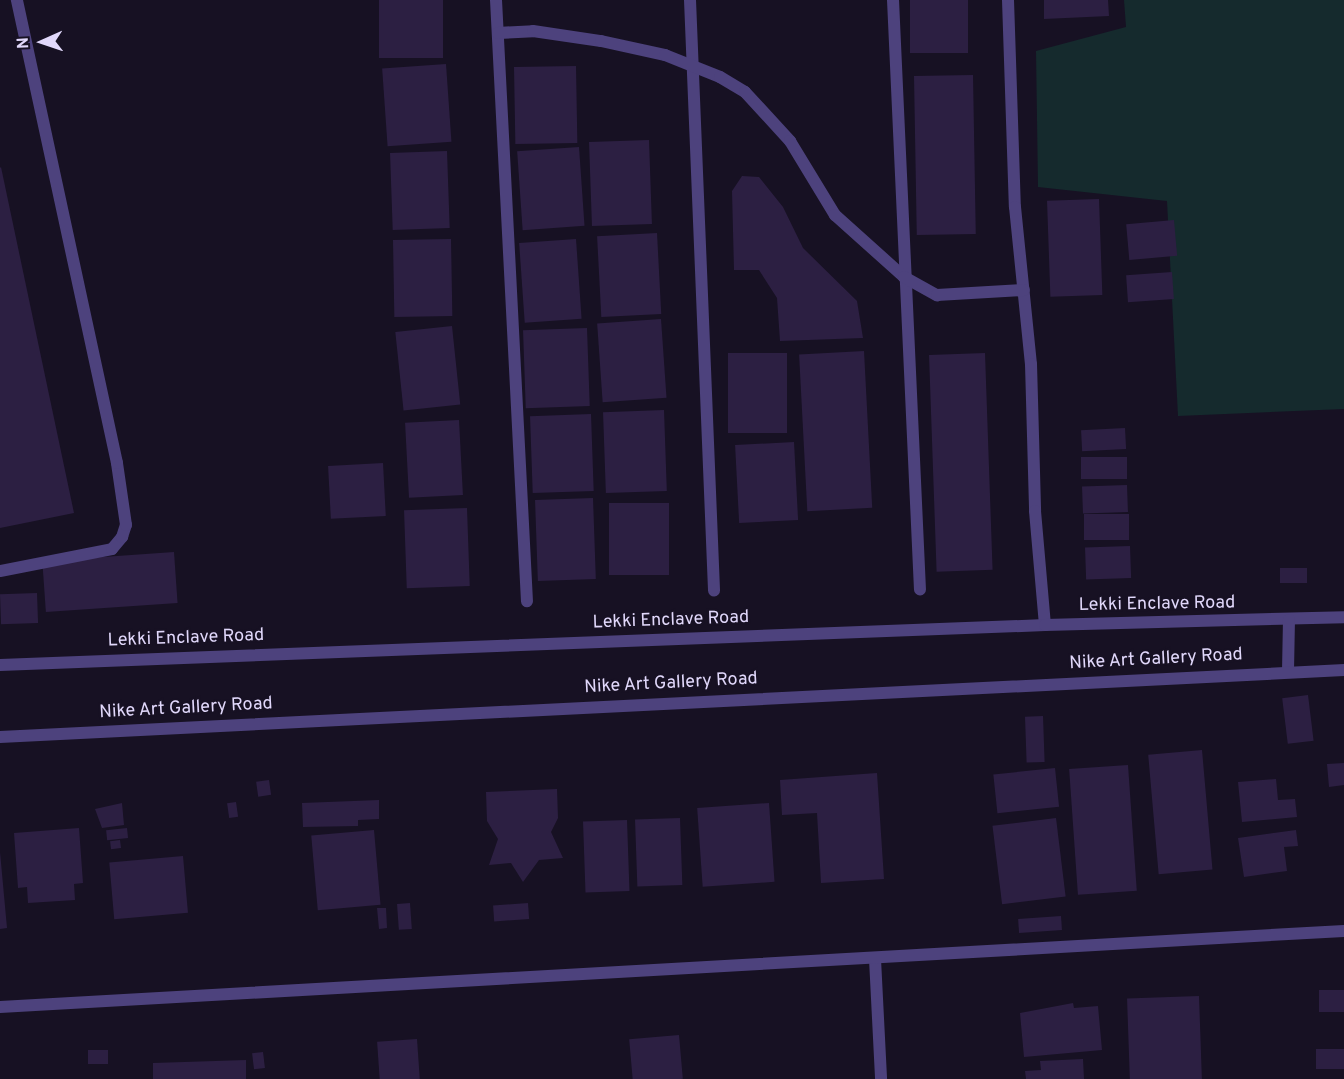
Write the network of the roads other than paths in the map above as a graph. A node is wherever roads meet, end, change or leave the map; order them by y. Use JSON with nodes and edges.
{"nodes":[{"id":1,"x":17,"y":0,"type":"edge"},
{"id":2,"x":496,"y":0,"type":"edge"},
{"id":3,"x":690,"y":0,"type":"edge"},
{"id":4,"x":893,"y":0,"type":"edge"},
{"id":5,"x":1008,"y":0,"type":"edge"},
{"id":6,"x":498,"y":33,"type":"junction"},
{"id":7,"x":693,"y":66,"type":"junction"},
{"id":8,"x":904,"y":277,"type":"junction"},
{"id":9,"x":1024,"y":290,"type":"junction"},
{"id":10,"x":0,"y":571,"type":"edge"},
{"id":11,"x":920,"y":589,"type":"dead end"},
{"id":12,"x":714,"y":591,"type":"dead end"},
{"id":13,"x":526,"y":601,"type":"dead end"},
{"id":14,"x":1344,"y":617,"type":"edge"},
{"id":15,"x":1289,"y":620,"type":"junction"},
{"id":16,"x":1045,"y":625,"type":"junction"},
{"id":17,"x":0,"y":665,"type":"edge"},
{"id":18,"x":1344,"y":670,"type":"edge"},
{"id":19,"x":1288,"y":671,"type":"junction"},
{"id":20,"x":0,"y":737,"type":"edge"},
{"id":21,"x":1344,"y":931,"type":"edge"},
{"id":22,"x":875,"y":959,"type":"junction"},
{"id":23,"x":0,"y":1007,"type":"edge"},
{"id":24,"x":881,"y":1079,"type":"edge"}],
"edges":[{"from":1,"to":10,"type":"street"},
{"from":2,"to":6,"type":"street"},
{"from":3,"to":7,"type":"street"},
{"from":4,"to":8,"type":"street"},
{"from":5,"to":9,"type":"street"},
{"from":6,"to":7,"type":"street"},
{"from":6,"to":13,"type":"street"},
{"from":7,"to":8,"type":"street"},
{"from":7,"to":12,"type":"street"},
{"from":8,"to":9,"type":"street"},
{"from":8,"to":11,"type":"street"},
{"from":9,"to":16,"type":"street"},
{"from":14,"to":15,"type":"street","name":"Lekki Enclave Road"},
{"from":15,"to":16,"type":"street","name":"Lekki Enclave Road"},
{"from":15,"to":19,"type":"street"},
{"from":16,"to":17,"type":"street","name":"Lekki Enclave Road"},
{"from":18,"to":19,"type":"street","name":"Nike Art Gallery Road"},
{"from":19,"to":20,"type":"street","name":"Nike Art Gallery Road"},
{"from":21,"to":22,"type":"street"},
{"from":22,"to":23,"type":"street"},
{"from":22,"to":24,"type":"street"}]}
